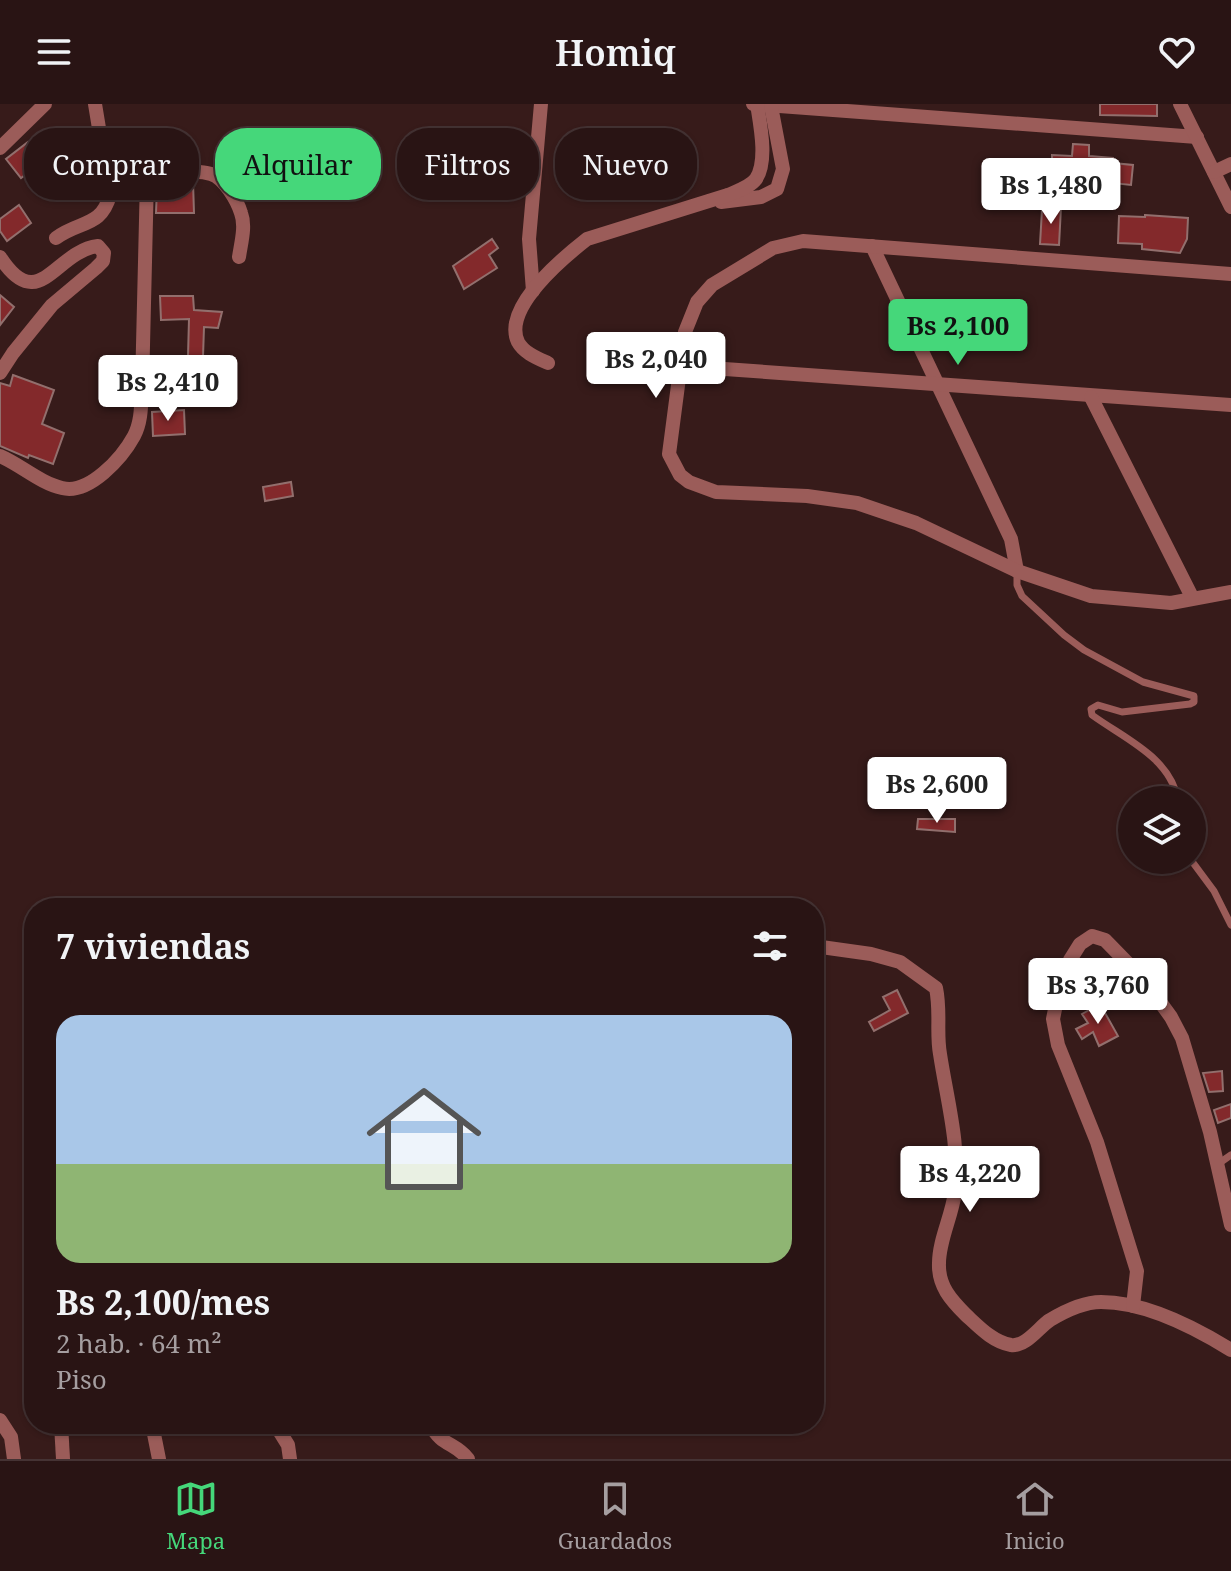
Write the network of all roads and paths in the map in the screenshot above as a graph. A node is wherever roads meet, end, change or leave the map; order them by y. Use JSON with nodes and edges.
{"nodes":[{"id":1,"x":45,"y":104,"type":"edge"},
{"id":2,"x":95,"y":104,"type":"edge"},
{"id":3,"x":541,"y":104,"type":"edge"},
{"id":4,"x":1180,"y":104,"type":"edge"},
{"id":5,"x":760,"y":105,"type":"edge"},
{"id":6,"x":1197,"y":137,"type":"junction"},
{"id":7,"x":0,"y":148,"type":"edge"},
{"id":8,"x":1231,"y":164,"type":"edge"},
{"id":9,"x":1214,"y":172,"type":"junction"},
{"id":10,"x":706,"y":202,"type":"junction"},
{"id":11,"x":1231,"y":207,"type":"edge"},
{"id":12,"x":56,"y":238,"type":"dead end"},
{"id":13,"x":872,"y":246,"type":"junction"},
{"id":14,"x":0,"y":257,"type":"edge"},
{"id":15,"x":239,"y":257,"type":"dead end"},
{"id":16,"x":1231,"y":274,"type":"edge"},
{"id":17,"x":533,"y":291,"type":"junction"},
{"id":18,"x":548,"y":363,"type":"dead end"},
{"id":19,"x":682,"y":366,"type":"junction"},
{"id":20,"x":0,"y":373,"type":"edge"},
{"id":21,"x":937,"y":385,"type":"junction"},
{"id":22,"x":1091,"y":397,"type":"junction"},
{"id":23,"x":1231,"y":405,"type":"edge"},
{"id":24,"x":0,"y":456,"type":"edge"},
{"id":25,"x":1017,"y":571,"type":"junction"},
{"id":26,"x":1231,"y":592,"type":"edge"},
{"id":27,"x":1192,"y":597,"type":"junction"},
{"id":28,"x":1175,"y":786,"type":"edge"},
{"id":29,"x":1201,"y":874,"type":"edge"},
{"id":30,"x":1231,"y":925,"type":"edge"},
{"id":31,"x":824,"y":947,"type":"edge"},
{"id":32,"x":1231,"y":1155,"type":"edge"},
{"id":33,"x":1218,"y":1164,"type":"junction"},
{"id":34,"x":1231,"y":1225,"type":"edge"},
{"id":35,"x":1133,"y":1306,"type":"junction"},
{"id":36,"x":1231,"y":1350,"type":"edge"},
{"id":37,"x":0,"y":1420,"type":"edge"},
{"id":38,"x":62,"y":1434,"type":"edge"},
{"id":39,"x":154,"y":1434,"type":"edge"},
{"id":40,"x":281,"y":1434,"type":"edge"},
{"id":41,"x":435,"y":1434,"type":"edge"},
{"id":42,"x":14,"y":1459,"type":"edge"},
{"id":43,"x":63,"y":1459,"type":"edge"},
{"id":44,"x":159,"y":1459,"type":"edge"},
{"id":45,"x":290,"y":1459,"type":"edge"},
{"id":46,"x":468,"y":1459,"type":"edge"}],
"edges":[{"from":1,"to":7,"type":"street"},
{"from":2,"to":12,"type":"street"},
{"from":3,"to":17,"type":"street"},
{"from":4,"to":6,"type":"street"},
{"from":5,"to":6,"type":"street"},
{"from":5,"to":10,"type":"street"},
{"from":5,"to":10,"type":"street"},
{"from":6,"to":9,"type":"street"},
{"from":8,"to":9,"type":"street"},
{"from":9,"to":11,"type":"street"},
{"from":10,"to":17,"type":"street"},
{"from":13,"to":16,"type":"street"},
{"from":13,"to":19,"type":"street"},
{"from":13,"to":21,"type":"street"},
{"from":14,"to":20,"type":"street"},
{"from":15,"to":24,"type":"street"},
{"from":17,"to":18,"type":"street"},
{"from":19,"to":21,"type":"street"},
{"from":19,"to":25,"type":"street"},
{"from":21,"to":22,"type":"street"},
{"from":21,"to":25,"type":"street"},
{"from":22,"to":23,"type":"street"},
{"from":22,"to":27,"type":"street"},
{"from":25,"to":27,"type":"street"},
{"from":25,"to":28,"type":"lane"},
{"from":26,"to":27,"type":"street"},
{"from":29,"to":30,"type":"lane"},
{"from":31,"to":35,"type":"street"},
{"from":32,"to":33,"type":"lane"},
{"from":33,"to":34,"type":"street"},
{"from":33,"to":35,"type":"street"},
{"from":35,"to":36,"type":"street"},
{"from":37,"to":42,"type":"street"},
{"from":38,"to":43,"type":"street"},
{"from":39,"to":44,"type":"street"},
{"from":40,"to":45,"type":"street"},
{"from":41,"to":46,"type":"street"}]}
